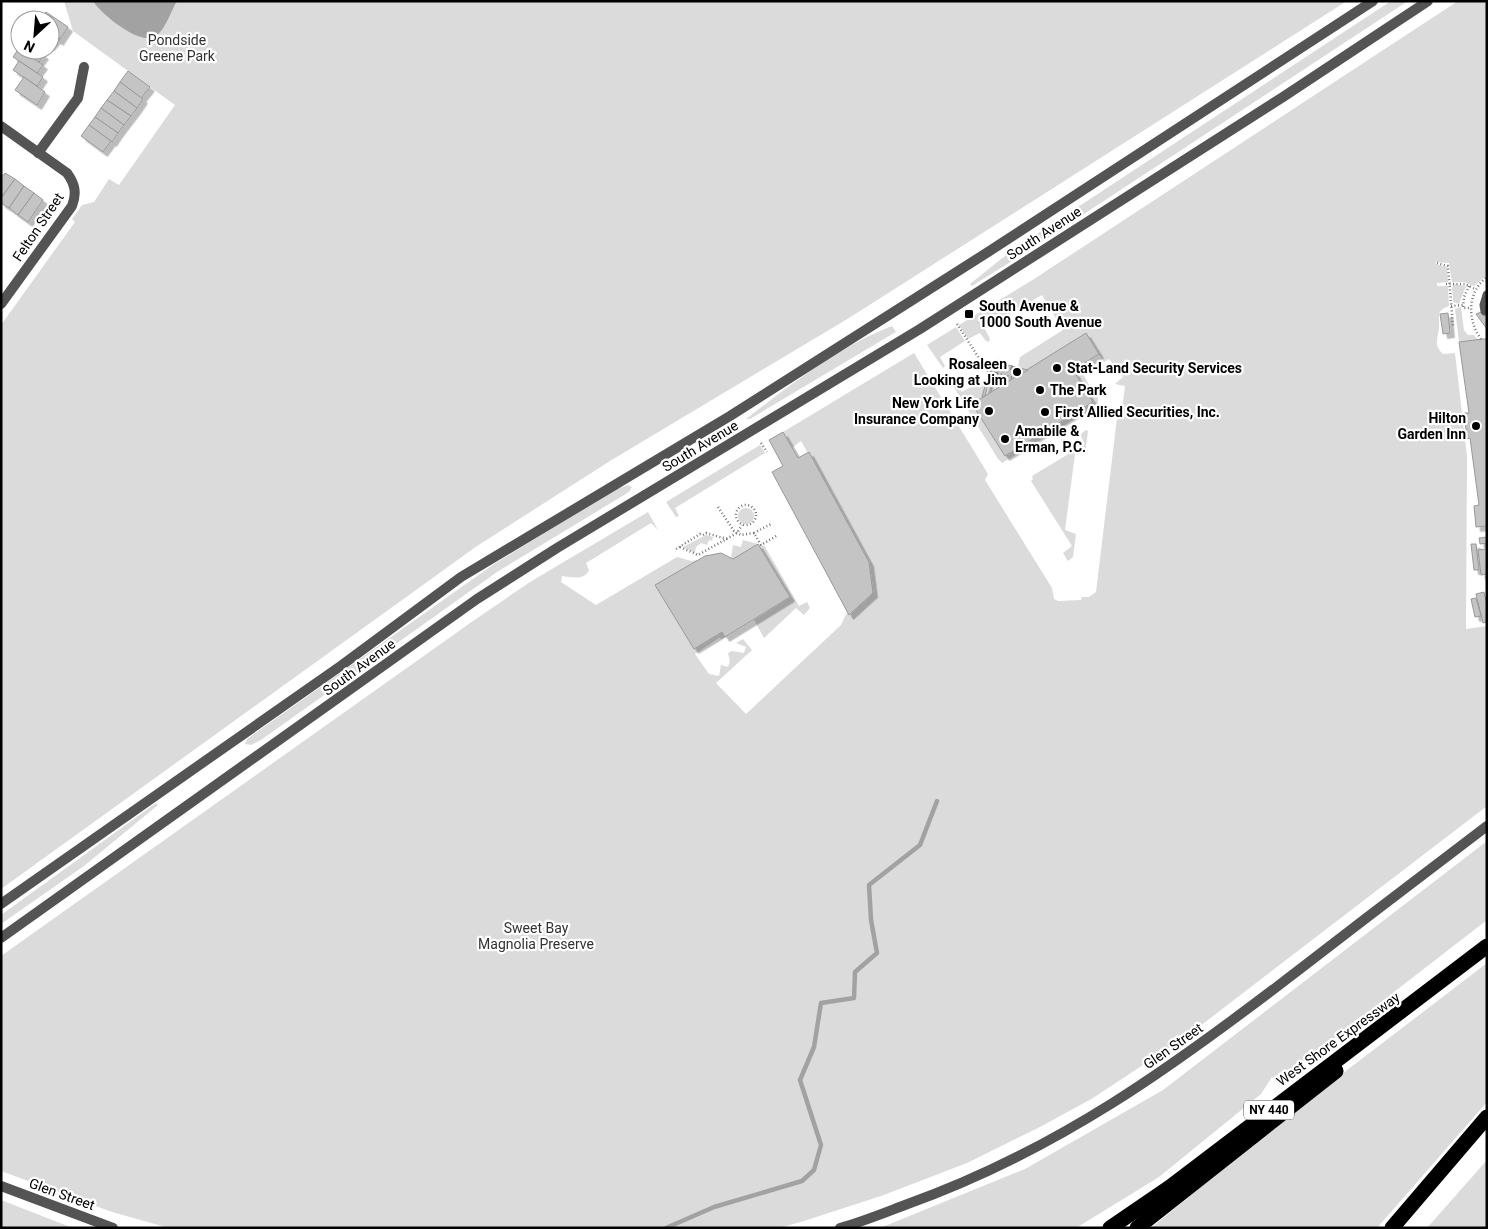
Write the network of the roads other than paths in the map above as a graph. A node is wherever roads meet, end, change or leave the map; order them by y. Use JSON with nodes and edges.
{"nodes":[{"id":1,"x":1373,"y":1,"type":"edge"},
{"id":2,"x":1428,"y":1,"type":"edge"},
{"id":3,"x":84,"y":67,"type":"dead end"},
{"id":4,"x":1,"y":126,"type":"edge"},
{"id":5,"x":38,"y":153,"type":"junction"},
{"id":6,"x":1487,"y":295,"type":"edge"},
{"id":7,"x":1,"y":304,"type":"edge"},
{"id":8,"x":1482,"y":309,"type":"road end"},
{"id":9,"x":1487,"y":826,"type":"edge"},
{"id":10,"x":1,"y":904,"type":"edge"},
{"id":11,"x":1,"y":938,"type":"edge"},
{"id":12,"x":1487,"y":946,"type":"edge"},
{"id":13,"x":1428,"y":992,"type":"junction"},
{"id":14,"x":1487,"y":1117,"type":"edge"},
{"id":15,"x":1,"y":1186,"type":"edge"},
{"id":16,"x":1408,"y":1209,"type":"junction"},
{"id":17,"x":114,"y":1228,"type":"edge"},
{"id":18,"x":840,"y":1228,"type":"edge"},
{"id":19,"x":1110,"y":1228,"type":"edge"},
{"id":20,"x":1138,"y":1228,"type":"edge"},
{"id":21,"x":1392,"y":1228,"type":"edge"},
{"id":22,"x":1396,"y":1228,"type":"edge"}],
"edges":[{"from":1,"to":10,"type":"street","name":"South Avenue"},
{"from":2,"to":11,"type":"street","name":"South Avenue"},
{"from":3,"to":5,"type":"street"},
{"from":4,"to":5,"type":"street"},
{"from":5,"to":7,"type":"street","name":"Felton Street"},
{"from":6,"to":8,"type":"lane"},
{"from":9,"to":18,"type":"street","name":"Glen Street"},
{"from":12,"to":13,"type":"highway","name":"West Shore Expressway","number":"NY 440"},
{"from":13,"to":19,"type":"highway","name":"West Shore Expressway","number":"NY 440"},
{"from":13,"to":20,"type":"highway"},
{"from":14,"to":16,"type":"highway"},
{"from":15,"to":17,"type":"street","name":"Glen Street"},
{"from":16,"to":21,"type":"highway"},
{"from":16,"to":22,"type":"highway"}]}
